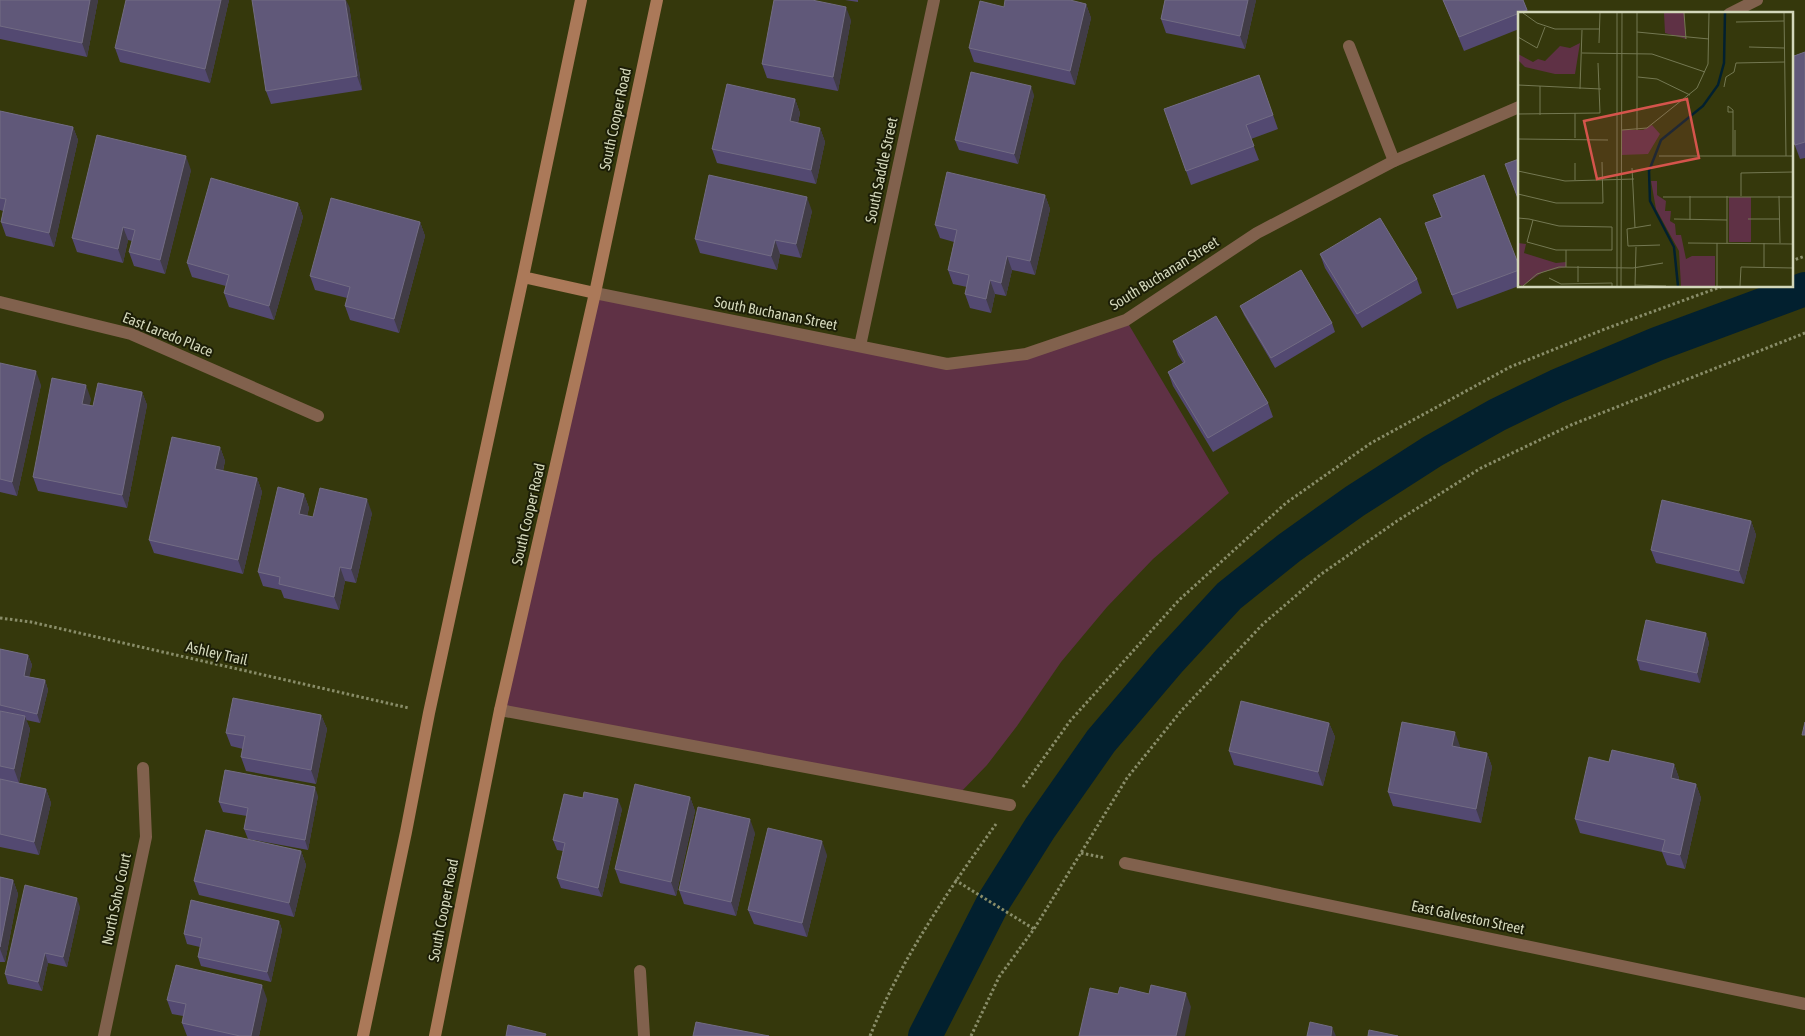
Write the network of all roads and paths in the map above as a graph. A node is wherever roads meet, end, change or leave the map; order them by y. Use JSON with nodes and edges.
{"nodes":[{"id":1,"x":581,"y":0,"type":"edge"},
{"id":2,"x":657,"y":0,"type":"edge"},
{"id":3,"x":934,"y":0,"type":"edge"},
{"id":4,"x":1757,"y":0,"type":"edge"},
{"id":5,"x":1733,"y":12,"type":"edge"},
{"id":6,"x":1349,"y":46,"type":"dead end"},
{"id":7,"x":1518,"y":107,"type":"edge"},
{"id":8,"x":1394,"y":160,"type":"junction"},
{"id":9,"x":1805,"y":256,"type":"edge"},
{"id":10,"x":1792,"y":262,"type":"edge"},
{"id":11,"x":523,"y":276,"type":"junction"},
{"id":12,"x":1719,"y":288,"type":"edge"},
{"id":13,"x":595,"y":293,"type":"junction"},
{"id":14,"x":0,"y":302,"type":"edge"},
{"id":15,"x":1805,"y":333,"type":"edge"},
{"id":16,"x":860,"y":346,"type":"junction"},
{"id":17,"x":318,"y":416,"type":"dead end"},
{"id":18,"x":0,"y":618,"type":"edge"},
{"id":19,"x":500,"y":710,"type":"junction"},
{"id":20,"x":429,"y":713,"type":"junction"},
{"id":21,"x":143,"y":768,"type":"dead end"},
{"id":22,"x":1010,"y":805,"type":"junction"},
{"id":23,"x":1125,"y":863,"type":"dead end"},
{"id":24,"x":955,"y":880,"type":"junction"},
{"id":25,"x":1034,"y":930,"type":"junction"},
{"id":26,"x":640,"y":971,"type":"dead end"},
{"id":27,"x":1805,"y":1004,"type":"edge"},
{"id":28,"x":104,"y":1036,"type":"edge"},
{"id":29,"x":363,"y":1036,"type":"edge"},
{"id":30,"x":434,"y":1036,"type":"edge"},
{"id":31,"x":644,"y":1036,"type":"edge"},
{"id":32,"x":870,"y":1036,"type":"edge"},
{"id":33,"x":971,"y":1036,"type":"edge"}],
"edges":[{"from":1,"to":11,"type":"main road"},
{"from":2,"to":13,"type":"main road","name":"South Cooper Road"},
{"from":3,"to":16,"type":"street","name":"South Saddle Street"},
{"from":4,"to":5,"type":"street"},
{"from":6,"to":8,"type":"street"},
{"from":7,"to":8,"type":"street","name":"South Buchanan Street"},
{"from":8,"to":16,"type":"street","name":"South Buchanan Street"},
{"from":9,"to":10,"type":"path"},
{"from":11,"to":13,"type":"main road"},
{"from":11,"to":20,"type":"main road"},
{"from":12,"to":22,"type":"path"},
{"from":13,"to":16,"type":"street","name":"South Buchanan Street"},
{"from":13,"to":19,"type":"main road","name":"South Cooper Road"},
{"from":14,"to":17,"type":"street","name":"East Laredo Place"},
{"from":15,"to":25,"type":"path"},
{"from":18,"to":20,"type":"path","name":"Ashley Trail"},
{"from":19,"to":22,"type":"street"},
{"from":19,"to":30,"type":"main road","name":"South Cooper Road"},
{"from":20,"to":29,"type":"main road"},
{"from":21,"to":28,"type":"street","name":"North Soho Court"},
{"from":22,"to":24,"type":"path"},
{"from":23,"to":27,"type":"street","name":"East Galveston Street"},
{"from":24,"to":25,"type":"path"},
{"from":24,"to":32,"type":"path"},
{"from":25,"to":33,"type":"path"},
{"from":26,"to":31,"type":"street"}]}
